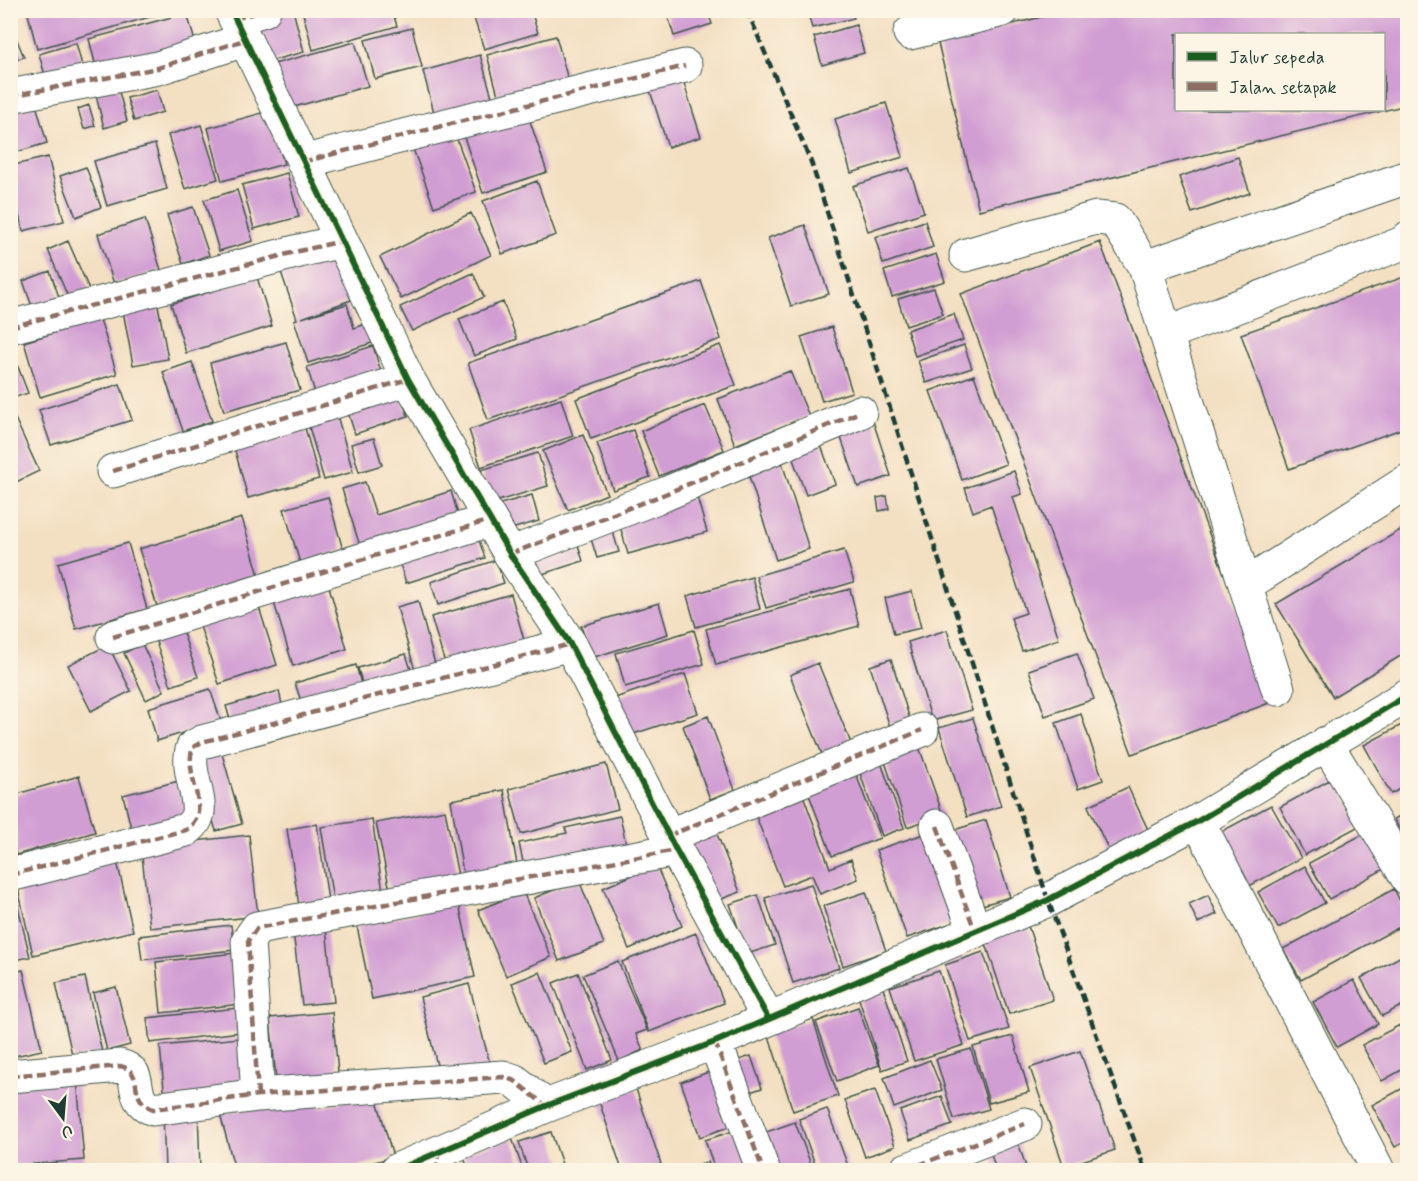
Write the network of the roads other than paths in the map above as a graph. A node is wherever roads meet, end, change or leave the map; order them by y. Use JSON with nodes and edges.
{"nodes":[{"id":1,"x":1003,"y":10,"type":"edge"},
{"id":2,"x":244,"y":20,"type":"edge"},
{"id":3,"x":910,"y":33,"type":"dead end"},
{"id":4,"x":685,"y":66,"type":"dead end"},
{"id":5,"x":10,"y":96,"type":"edge"},
{"id":6,"x":303,"y":162,"type":"junction"},
{"id":7,"x":1407,"y":177,"type":"edge"},
{"id":8,"x":1407,"y":238,"type":"edge"},
{"id":9,"x":342,"y":241,"type":"junction"},
{"id":10,"x":966,"y":255,"type":"dead end"},
{"id":11,"x":1145,"y":267,"type":"junction"},
{"id":12,"x":10,"y":327,"type":"edge"},
{"id":13,"x":1166,"y":334,"type":"junction"},
{"id":14,"x":408,"y":379,"type":"junction"},
{"id":15,"x":860,"y":412,"type":"dead end"},
{"id":16,"x":113,"y":471,"type":"dead end"},
{"id":17,"x":1407,"y":481,"type":"edge"},
{"id":18,"x":490,"y":520,"type":"junction"},
{"id":19,"x":510,"y":554,"type":"junction"},
{"id":20,"x":1246,"y":585,"type":"junction"},
{"id":21,"x":113,"y":637,"type":"dead end"},
{"id":22,"x":570,"y":645,"type":"junction"},
{"id":23,"x":1278,"y":689,"type":"dead end"},
{"id":24,"x":1407,"y":695,"type":"edge"},
{"id":25,"x":922,"y":729,"type":"dead end"},
{"id":26,"x":1326,"y":742,"type":"junction"},
{"id":27,"x":1198,"y":821,"type":"junction"},
{"id":28,"x":937,"y":826,"type":"dead end"},
{"id":29,"x":672,"y":843,"type":"junction"},
{"id":30,"x":10,"y":875,"type":"edge"},
{"id":31,"x":1407,"y":879,"type":"edge"},
{"id":32,"x":975,"y":931,"type":"junction"},
{"id":33,"x":768,"y":1018,"type":"junction"},
{"id":34,"x":715,"y":1042,"type":"junction"},
{"id":35,"x":10,"y":1076,"type":"edge"},
{"id":36,"x":258,"y":1095,"type":"junction"},
{"id":37,"x":546,"y":1106,"type":"junction"},
{"id":38,"x":1024,"y":1124,"type":"dead end"},
{"id":39,"x":437,"y":1162,"type":"edge"},
{"id":40,"x":397,"y":1170,"type":"edge"},
{"id":41,"x":763,"y":1170,"type":"edge"},
{"id":42,"x":906,"y":1170,"type":"edge"},
{"id":43,"x":1378,"y":1170,"type":"edge"}],
"edges":[{"from":1,"to":3,"type":"street"},
{"from":2,"to":5,"type":"street"},
{"from":2,"to":6,"type":"street"},
{"from":4,"to":6,"type":"street"},
{"from":6,"to":9,"type":"street"},
{"from":7,"to":11,"type":"street"},
{"from":8,"to":13,"type":"street"},
{"from":9,"to":12,"type":"street"},
{"from":9,"to":14,"type":"street"},
{"from":10,"to":11,"type":"street"},
{"from":11,"to":13,"type":"street"},
{"from":13,"to":20,"type":"street"},
{"from":14,"to":16,"type":"street"},
{"from":14,"to":18,"type":"street"},
{"from":15,"to":19,"type":"street"},
{"from":17,"to":20,"type":"street"},
{"from":18,"to":19,"type":"street"},
{"from":18,"to":21,"type":"street"},
{"from":19,"to":22,"type":"street"},
{"from":20,"to":23,"type":"street"},
{"from":22,"to":29,"type":"street"},
{"from":22,"to":30,"type":"street"},
{"from":24,"to":26,"type":"street"},
{"from":25,"to":29,"type":"street"},
{"from":26,"to":27,"type":"street"},
{"from":26,"to":31,"type":"street"},
{"from":27,"to":32,"type":"street"},
{"from":27,"to":43,"type":"street"},
{"from":28,"to":32,"type":"street"},
{"from":29,"to":33,"type":"street"},
{"from":29,"to":36,"type":"street"},
{"from":32,"to":33,"type":"street"},
{"from":33,"to":34,"type":"street"},
{"from":34,"to":37,"type":"street"},
{"from":34,"to":41,"type":"street"},
{"from":35,"to":36,"type":"street"},
{"from":36,"to":37,"type":"street"},
{"from":37,"to":39,"type":"street"},
{"from":38,"to":42,"type":"street"},
{"from":39,"to":40,"type":"street"}]}
